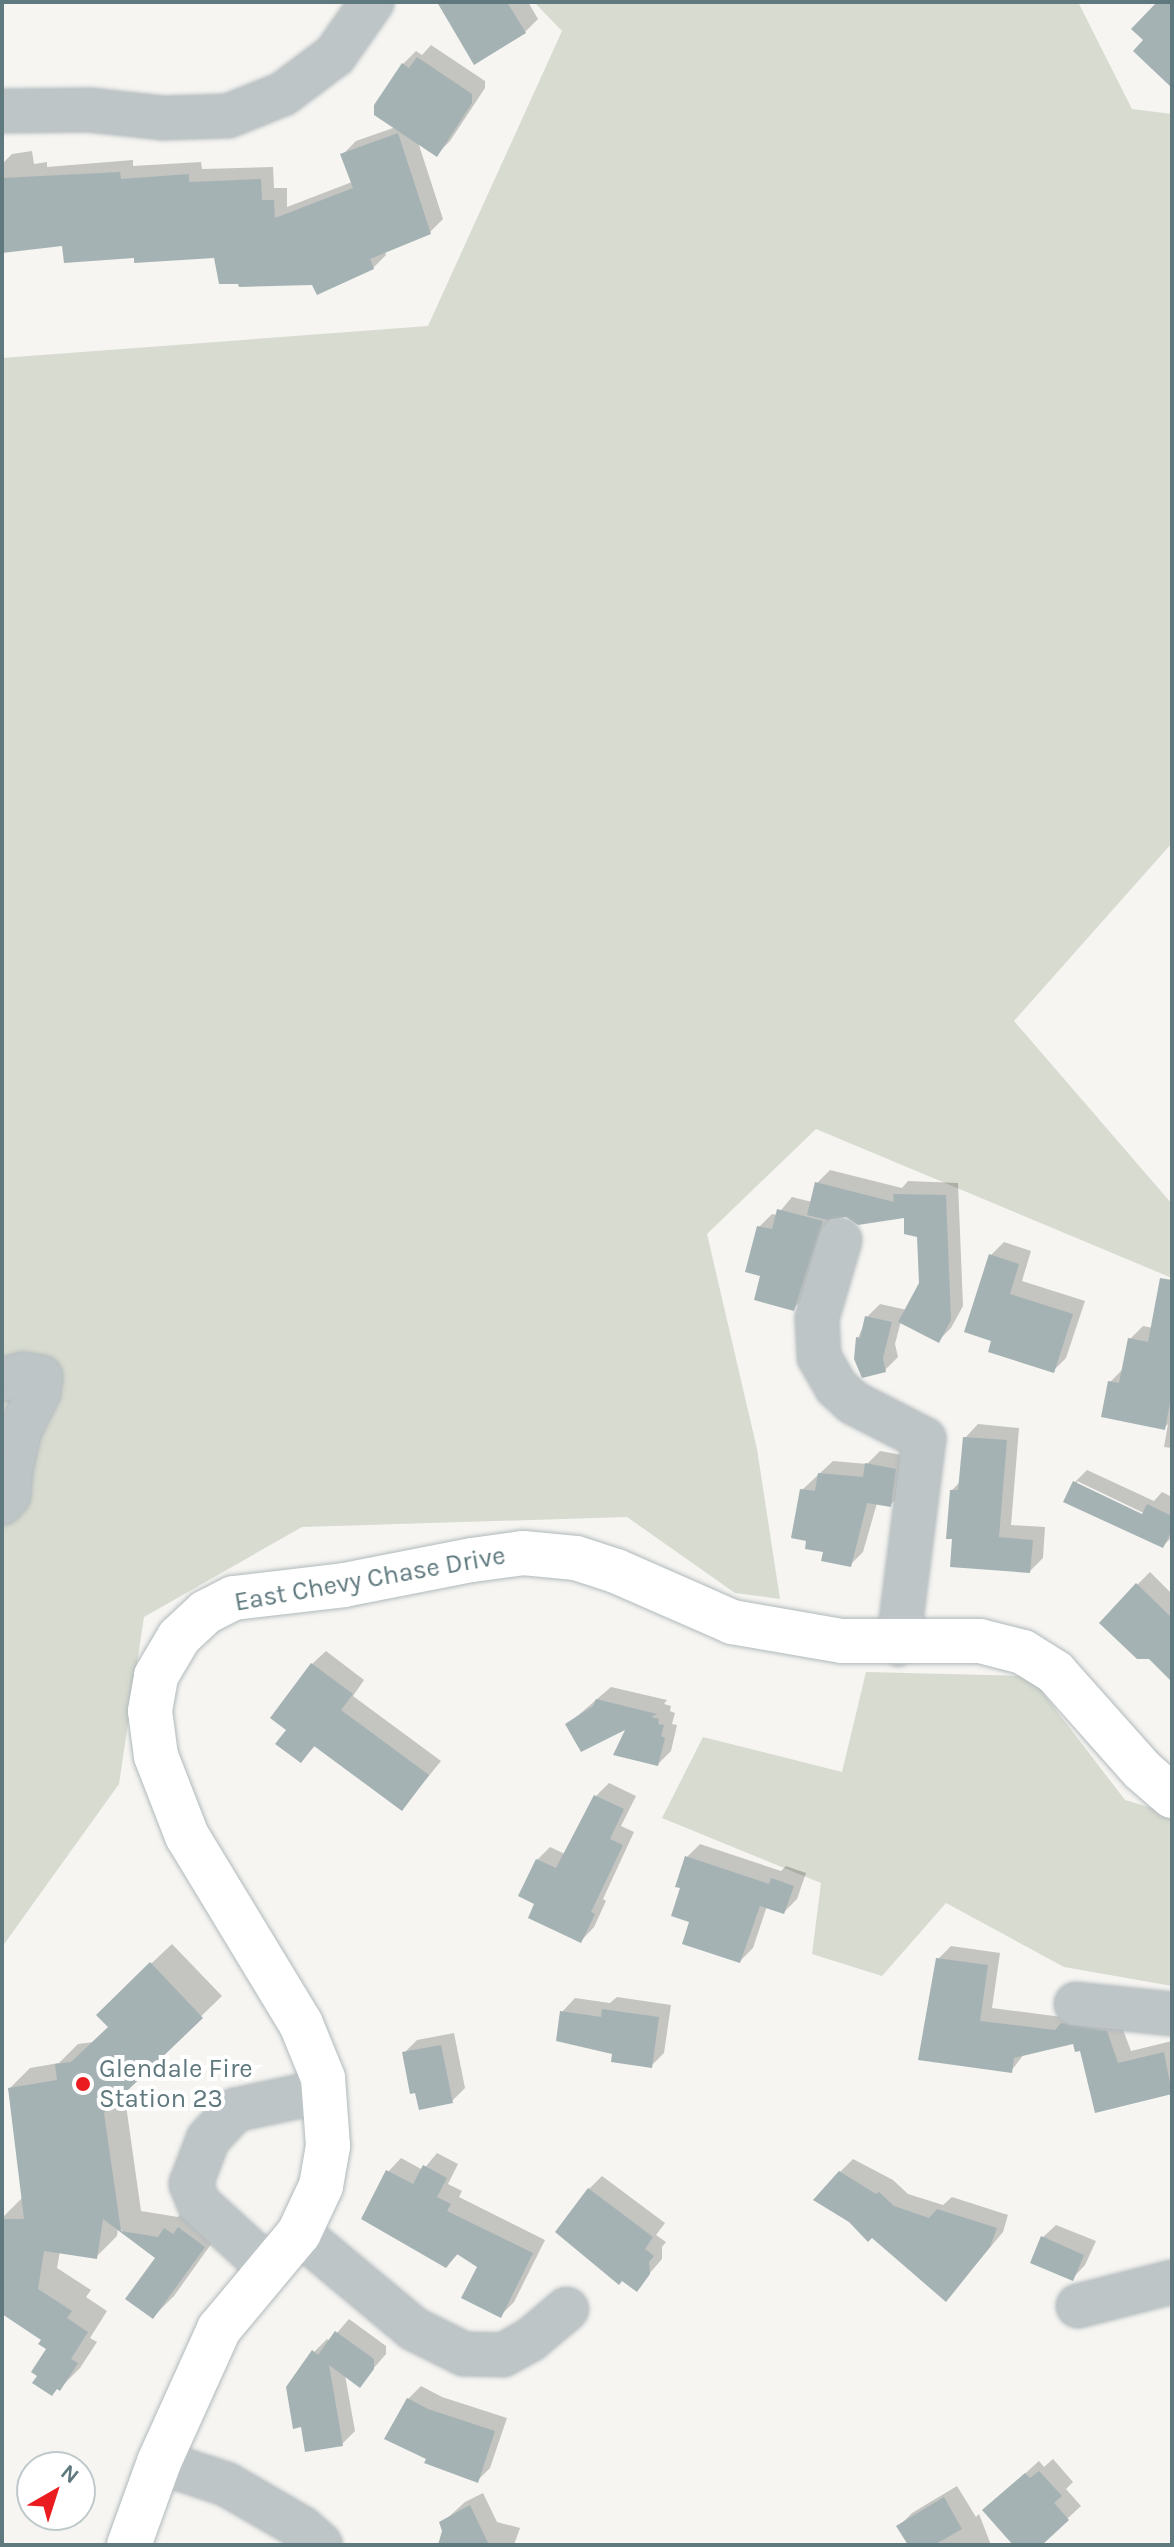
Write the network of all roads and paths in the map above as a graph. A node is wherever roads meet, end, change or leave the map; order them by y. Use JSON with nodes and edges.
{"nodes":[{"id":1,"x":372,"y":2,"type":"edge"},
{"id":2,"x":2,"y":111,"type":"edge"},
{"id":3,"x":840,"y":1240,"type":"dead end"},
{"id":4,"x":2,"y":1380,"type":"edge"},
{"id":5,"x":2,"y":1503,"type":"edge"},
{"id":6,"x":898,"y":1644,"type":"junction"},
{"id":7,"x":1172,"y":1796,"type":"edge"},
{"id":8,"x":1076,"y":2004,"type":"dead end"},
{"id":9,"x":1172,"y":2014,"type":"edge"},
{"id":10,"x":324,"y":2091,"type":"junction"},
{"id":11,"x":299,"y":2233,"type":"junction"},
{"id":12,"x":270,"y":2269,"type":"junction"},
{"id":13,"x":1172,"y":2282,"type":"edge"},
{"id":14,"x":1078,"y":2306,"type":"dead end"},
{"id":15,"x":567,"y":2309,"type":"dead end"},
{"id":16,"x":159,"y":2462,"type":"junction"},
{"id":17,"x":129,"y":2545,"type":"edge"},
{"id":18,"x":321,"y":2545,"type":"edge"}],
"edges":[{"from":1,"to":2,"type":"street"},
{"from":3,"to":6,"type":"street"},
{"from":4,"to":5,"type":"street"},
{"from":6,"to":7,"type":"main road","name":"East Chevy Chase Drive"},
{"from":6,"to":10,"type":"main road","name":"East Chevy Chase Drive"},
{"from":8,"to":9,"type":"street"},
{"from":10,"to":11,"type":"main road","name":"East Chevy Chase Drive"},
{"from":10,"to":12,"type":"street"},
{"from":11,"to":12,"type":"main road","name":"East Chevy Chase Drive"},
{"from":11,"to":15,"type":"street"},
{"from":12,"to":16,"type":"main road","name":"East Chevy Chase Drive"},
{"from":13,"to":14,"type":"street"},
{"from":16,"to":17,"type":"main road","name":"East Chevy Chase Drive"},
{"from":16,"to":18,"type":"street"}]}
